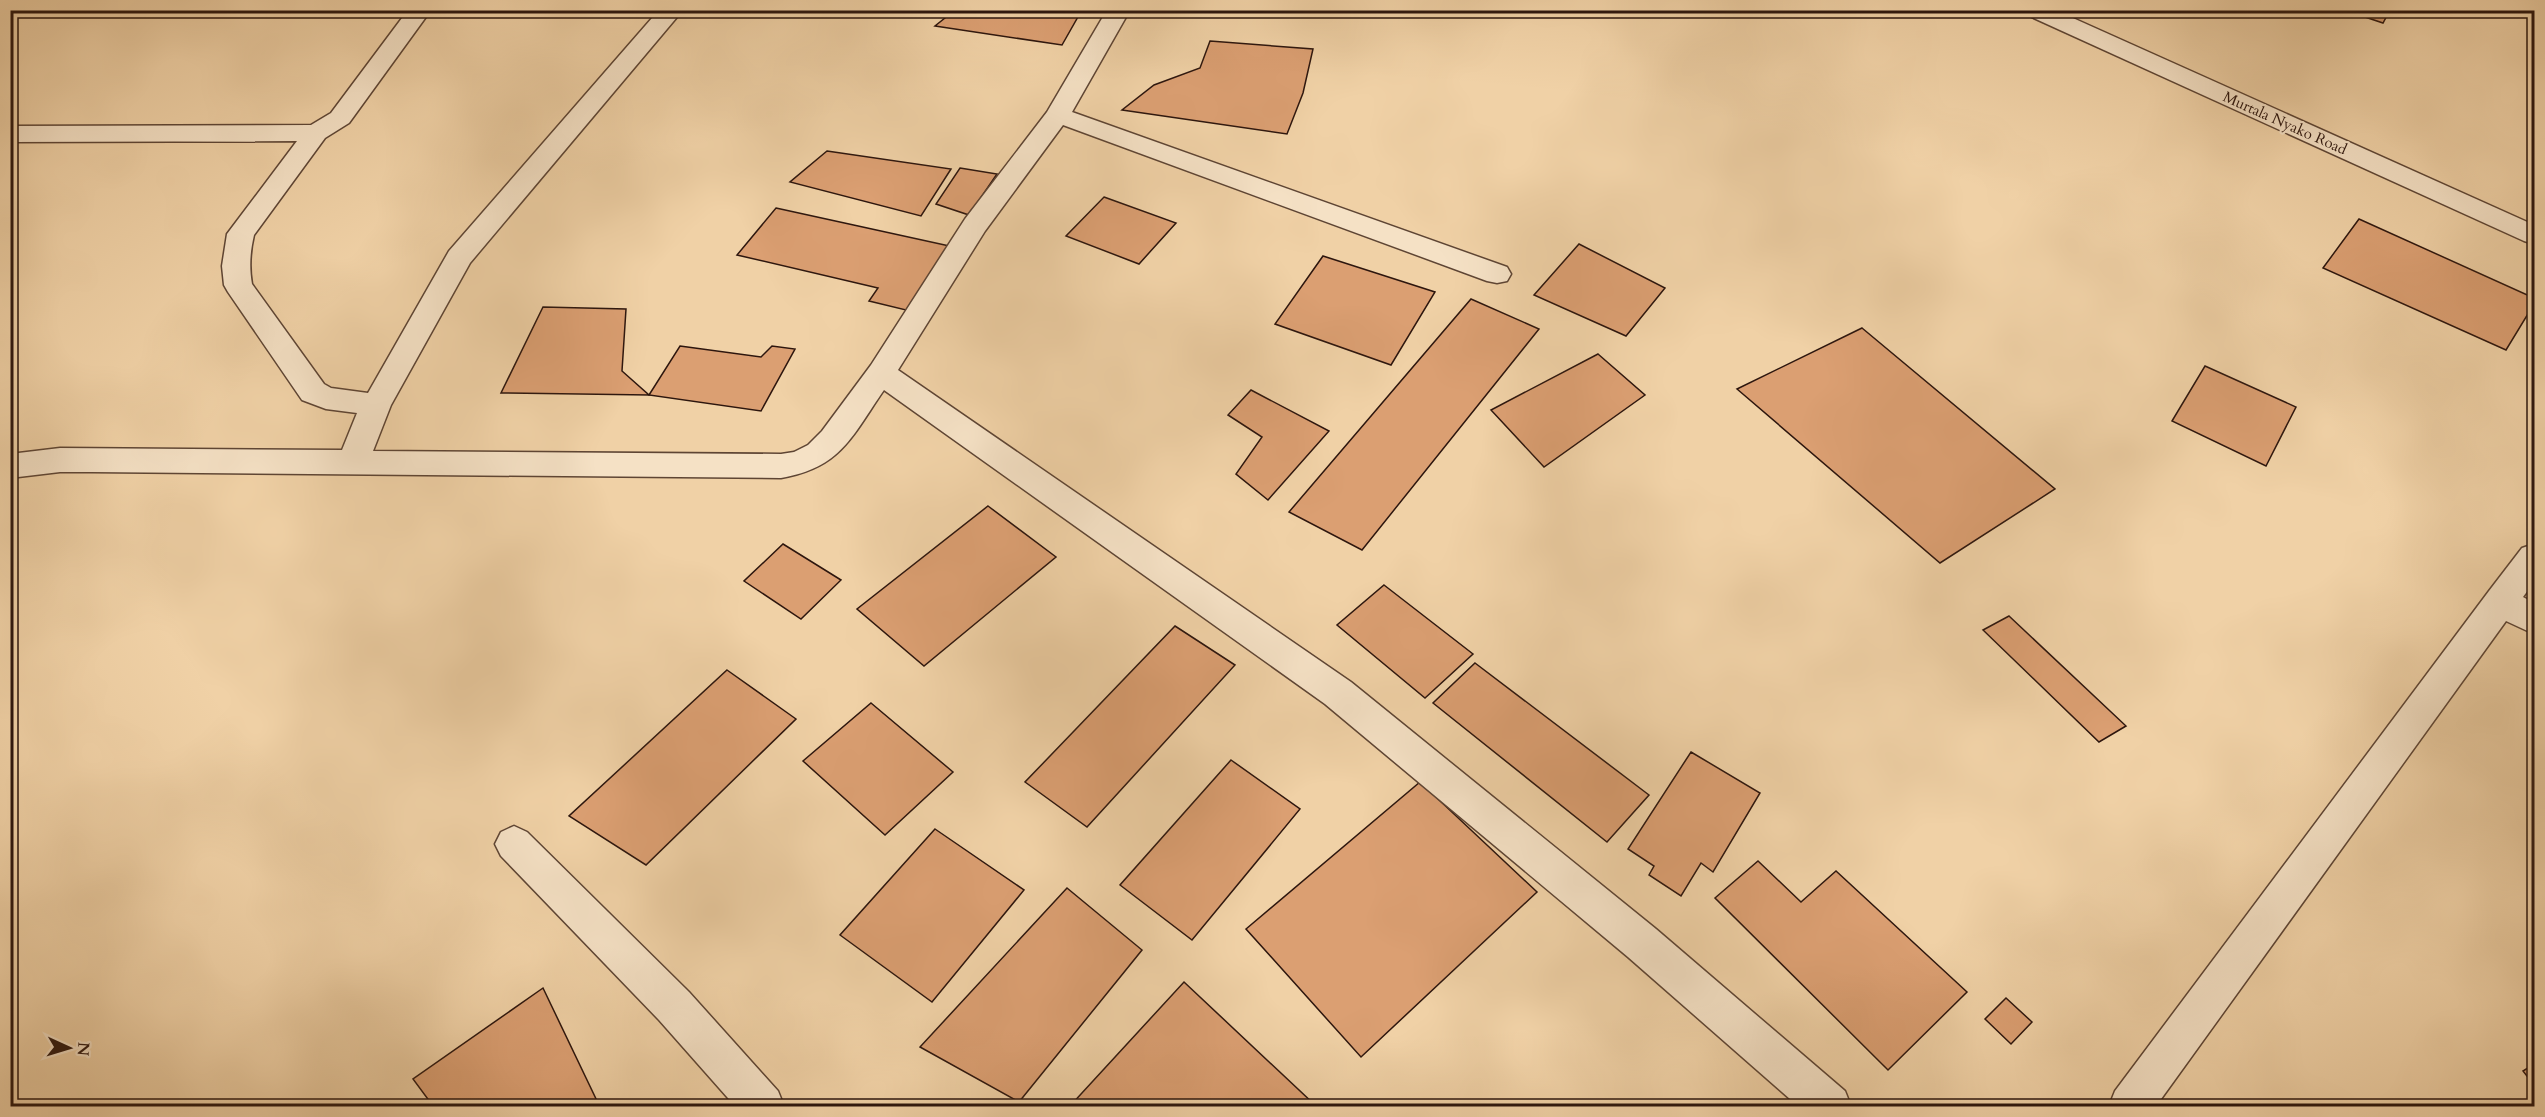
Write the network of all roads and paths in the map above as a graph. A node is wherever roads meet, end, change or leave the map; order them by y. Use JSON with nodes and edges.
{"nodes":[{"id":1,"x":420,"y":10,"type":"edge"},
{"id":2,"x":672,"y":10,"type":"edge"},
{"id":3,"x":1119,"y":10,"type":"edge"},
{"id":4,"x":2035,"y":10,"type":"edge"},
{"id":5,"x":1058,"y":115,"type":"junction"},
{"id":6,"x":316,"y":133,"type":"junction"},
{"id":7,"x":10,"y":134,"type":"edge"},
{"id":8,"x":2535,"y":235,"type":"edge"},
{"id":9,"x":1497,"y":274,"type":"dead end"},
{"id":10,"x":881,"y":373,"type":"junction"},
{"id":11,"x":376,"y":405,"type":"junction"},
{"id":12,"x":352,"y":464,"type":"junction"},
{"id":13,"x":10,"y":466,"type":"edge"},
{"id":14,"x":2535,"y":557,"type":"edge"},
{"id":15,"x":2501,"y":601,"type":"junction"},
{"id":16,"x":2535,"y":620,"type":"edge"},
{"id":17,"x":514,"y":844,"type":"dead end"},
{"id":18,"x":763,"y":1107,"type":"edge"},
{"id":19,"x":1830,"y":1107,"type":"edge"},
{"id":20,"x":2130,"y":1107,"type":"edge"}],
"edges":[{"from":1,"to":6,"type":"street"},
{"from":2,"to":11,"type":"street"},
{"from":3,"to":5,"type":"street"},
{"from":4,"to":8,"type":"street","name":"Murtala Nyako Road"},
{"from":5,"to":9,"type":"street"},
{"from":5,"to":10,"type":"street"},
{"from":6,"to":7,"type":"street"},
{"from":6,"to":11,"type":"street"},
{"from":10,"to":12,"type":"street"},
{"from":10,"to":19,"type":"street"},
{"from":11,"to":12,"type":"street"},
{"from":12,"to":13,"type":"street"},
{"from":14,"to":15,"type":"street"},
{"from":15,"to":16,"type":"street"},
{"from":15,"to":20,"type":"street"},
{"from":17,"to":18,"type":"street"}]}
